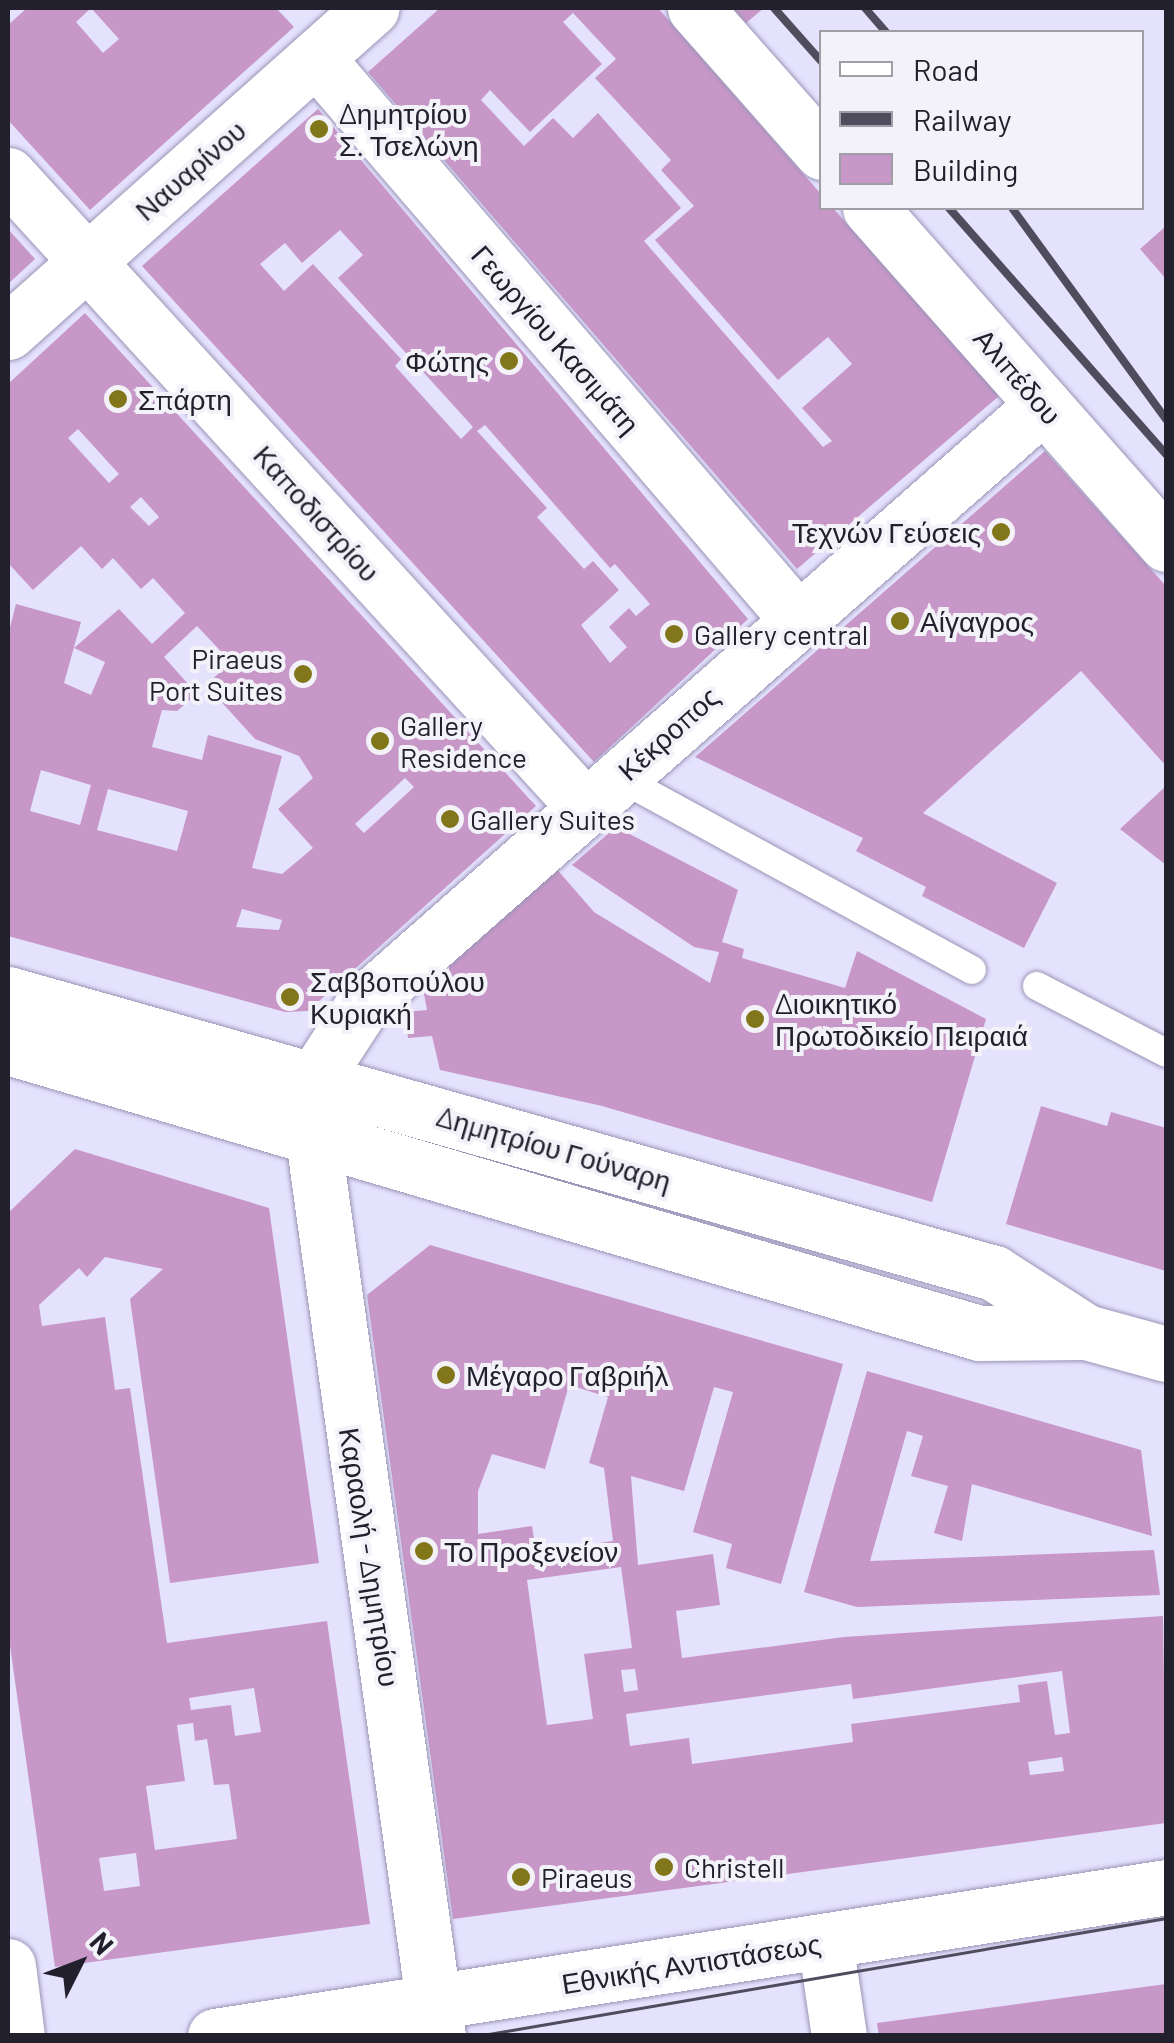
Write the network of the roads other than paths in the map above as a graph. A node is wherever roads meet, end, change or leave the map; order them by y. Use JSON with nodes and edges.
{"nodes":[{"id":1,"x":695,"y":8,"type":"edge"},
{"id":2,"x":361,"y":11,"type":"edge"},
{"id":3,"x":316,"y":58,"type":"junction"},
{"id":4,"x":819,"y":149,"type":"edge"},
{"id":5,"x":8,"y":175,"type":"edge"},
{"id":6,"x":872,"y":210,"type":"edge"},
{"id":7,"x":87,"y":262,"type":"junction"},
{"id":8,"x":8,"y":332,"type":"edge"},
{"id":9,"x":1043,"y":405,"type":"junction"},
{"id":10,"x":1166,"y":544,"type":"edge"},
{"id":11,"x":797,"y":619,"type":"junction"},
{"id":12,"x":602,"y":792,"type":"junction"},
{"id":13,"x":972,"y":970,"type":"dead end"},
{"id":14,"x":1036,"y":986,"type":"dead end"},
{"id":15,"x":8,"y":994,"type":"edge"},
{"id":16,"x":8,"y":1047,"type":"edge"},
{"id":17,"x":1166,"y":1053,"type":"edge"},
{"id":18,"x":314,"y":1080,"type":"junction"},
{"id":19,"x":307,"y":1135,"type":"junction"},
{"id":20,"x":1086,"y":1332,"type":"junction"},
{"id":21,"x":1166,"y":1354,"type":"edge"},
{"id":22,"x":1166,"y":1888,"type":"edge"},
{"id":23,"x":825,"y":1941,"type":"junction"},
{"id":24,"x":8,"y":1966,"type":"edge"},
{"id":25,"x":436,"y":2020,"type":"edge"},
{"id":26,"x":17,"y":2036,"type":"edge"},
{"id":27,"x":215,"y":2036,"type":"edge"},
{"id":28,"x":839,"y":2036,"type":"edge"}],
"edges":[{"from":1,"to":4,"type":"street"},
{"from":2,"to":3,"type":"street","name":"Ναυαρίνου"},
{"from":3,"to":7,"type":"street","name":"Ναυαρίνου"},
{"from":3,"to":11,"type":"street","name":"Γεωργίου Κασιμάτη"},
{"from":5,"to":7,"type":"street","name":"Καποδιστρίου"},
{"from":6,"to":9,"type":"street","name":"Αλιπέδου"},
{"from":7,"to":8,"type":"street","name":"Ναυαρίνου"},
{"from":7,"to":12,"type":"street","name":"Καποδιστρίου"},
{"from":9,"to":10,"type":"street","name":"Αλιπέδου"},
{"from":9,"to":11,"type":"street","name":"Κέκροπος"},
{"from":11,"to":12,"type":"street","name":"Κέκροπος"},
{"from":12,"to":13,"type":"lane"},
{"from":12,"to":18,"type":"street","name":"Κέκροπος"},
{"from":14,"to":17,"type":"lane"},
{"from":15,"to":18,"type":"street","name":"Δημητρίου Γούναρη"},
{"from":16,"to":19,"type":"street","name":"Δημητρίου Γούναρη"},
{"from":18,"to":19,"type":"street","name":"Καραολή - Δημητρίου"},
{"from":18,"to":20,"type":"street","name":"Δημητρίου Γούναρη"},
{"from":19,"to":20,"type":"street","name":"Δημητρίου Γούναρη"},
{"from":19,"to":25,"type":"street","name":"Καραολή - Δημητρίου"},
{"from":20,"to":21,"type":"street","name":"Δημητρίου Γούναρη"},
{"from":22,"to":23,"type":"street","name":"Εθνικής Αντιστάσεως"},
{"from":23,"to":25,"type":"street","name":"Εθνικής Αντιστάσεως"},
{"from":23,"to":28,"type":"street"},
{"from":24,"to":26,"type":"street"},
{"from":25,"to":27,"type":"street","name":"Εθνικής Αντιστάσεως"}]}
